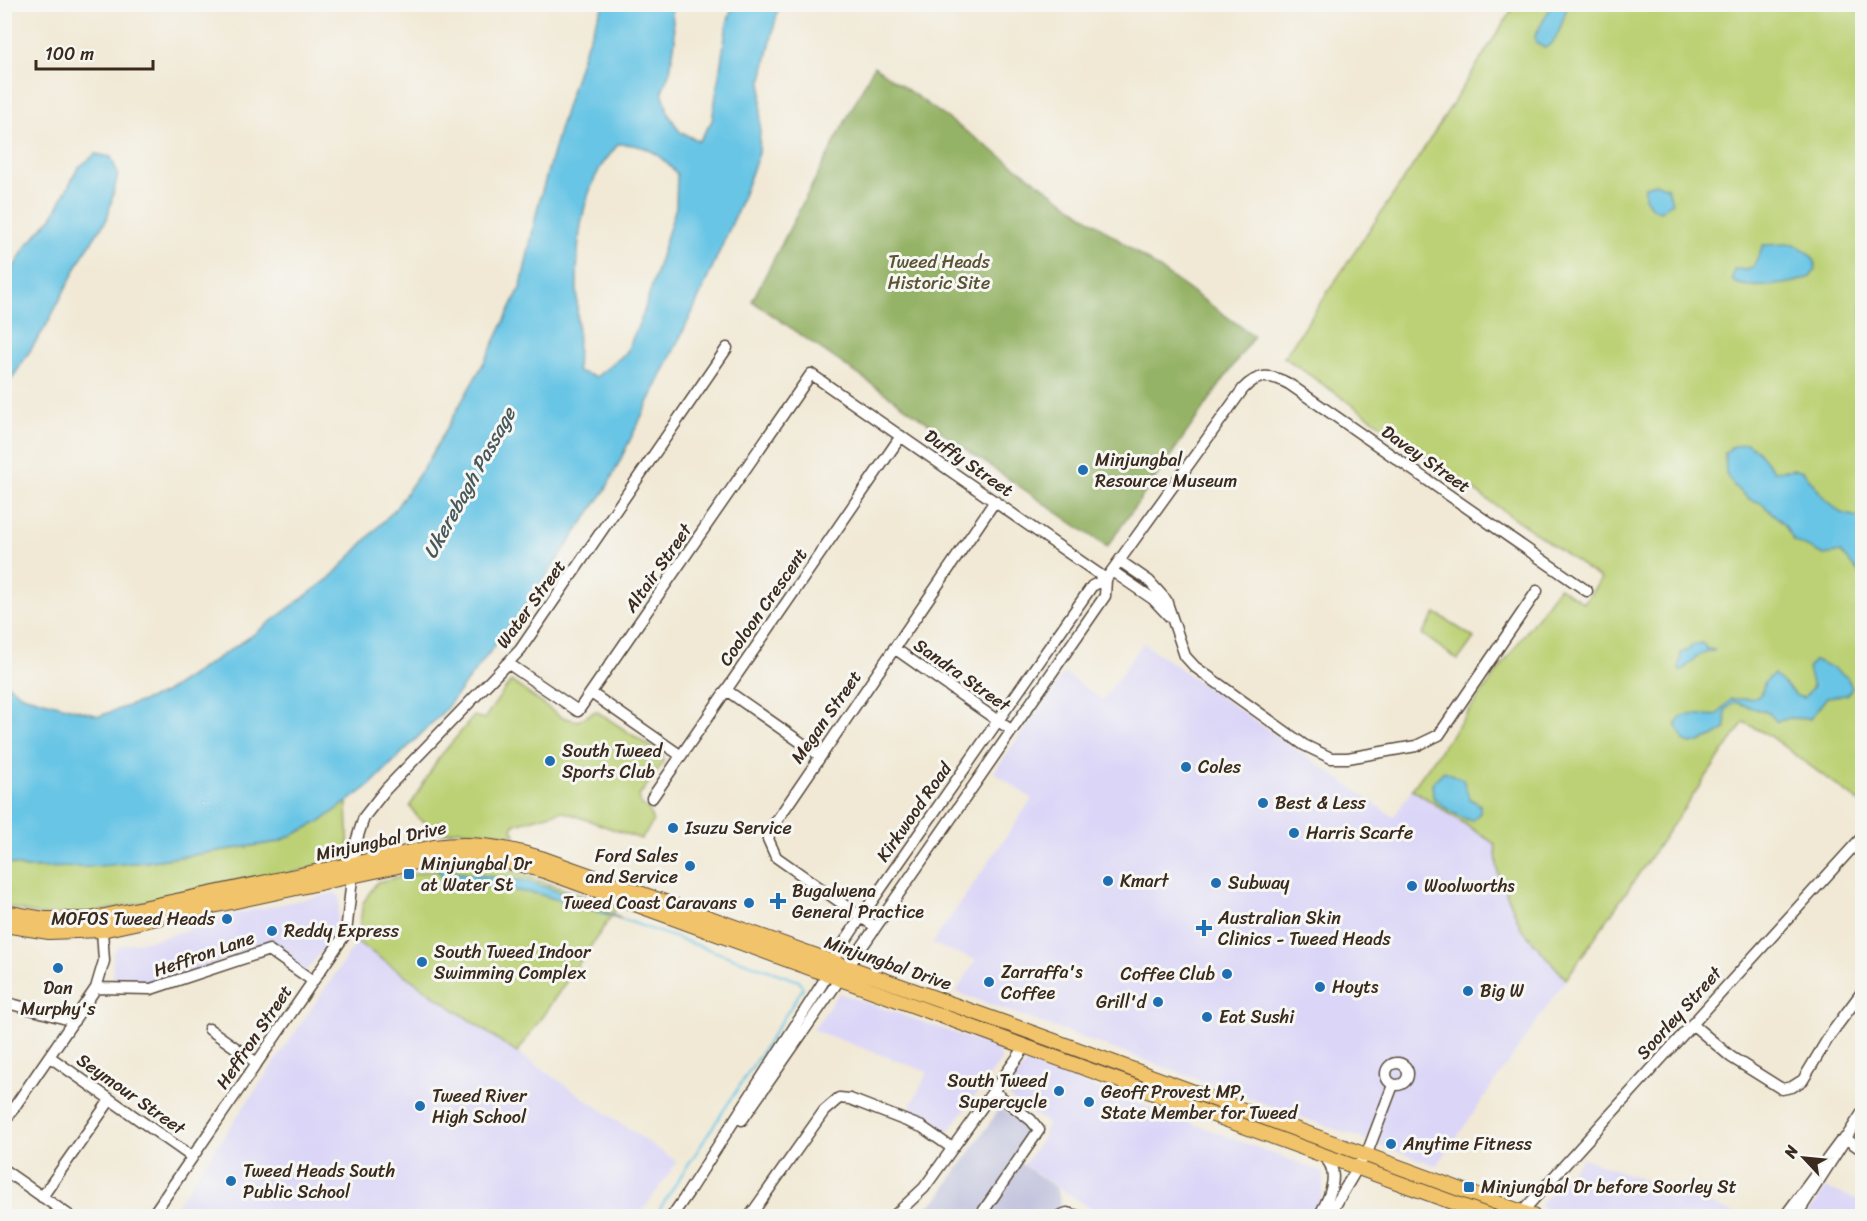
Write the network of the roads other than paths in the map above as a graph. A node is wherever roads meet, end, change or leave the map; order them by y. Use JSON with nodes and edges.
{"nodes":[{"id":1,"x":727,"y":348,"type":"dead end"},
{"id":2,"x":811,"y":374,"type":"joint"},
{"id":3,"x":1243,"y":390,"type":"joint"},
{"id":4,"x":901,"y":436,"type":"junction"},
{"id":5,"x":995,"y":501,"type":"junction"},
{"id":6,"x":1120,"y":561,"type":"junction"},
{"id":7,"x":1109,"y":575,"type":"junction"},
{"id":8,"x":1537,"y":591,"type":"dead end"},
{"id":9,"x":1587,"y":591,"type":"dead end"},
{"id":10,"x":1171,"y":617,"type":"junction"},
{"id":11,"x":894,"y":648,"type":"junction"},
{"id":12,"x":509,"y":664,"type":"junction"},
{"id":13,"x":726,"y":690,"type":"junction"},
{"id":14,"x":591,"y":693,"type":"junction"},
{"id":15,"x":999,"y":720,"type":"junction"},
{"id":16,"x":1011,"y":730,"type":"junction"},
{"id":17,"x":680,"y":755,"type":"junction"},
{"id":18,"x":819,"y":755,"type":"junction"},
{"id":19,"x":652,"y":798,"type":"dead end"},
{"id":20,"x":1863,"y":837,"type":"edge"},
{"id":21,"x":354,"y":871,"type":"junction"},
{"id":22,"x":4,"y":912,"type":"edge"},
{"id":23,"x":861,"y":917,"type":"junction"},
{"id":24,"x":4,"y":925,"type":"edge"},
{"id":25,"x":874,"y":926,"type":"junction"},
{"id":26,"x":102,"y":930,"type":"junction"},
{"id":27,"x":836,"y":970,"type":"junction"},
{"id":28,"x":313,"y":981,"type":"junction"},
{"id":29,"x":96,"y":988,"type":"junction"},
{"id":30,"x":1863,"y":992,"type":"edge"},
{"id":31,"x":5,"y":1002,"type":"edge"},
{"id":32,"x":74,"y":1022,"type":"junction"},
{"id":33,"x":1692,"y":1024,"type":"junction"},
{"id":34,"x":209,"y":1029,"type":"dead end"},
{"id":35,"x":1035,"y":1035,"type":"junction"},
{"id":36,"x":1024,"y":1047,"type":"junction"},
{"id":37,"x":50,"y":1057,"type":"junction"},
{"id":38,"x":257,"y":1062,"type":"junction"},
{"id":39,"x":1393,"y":1084,"type":"dead end"},
{"id":40,"x":993,"y":1091,"type":"junction"},
{"id":41,"x":110,"y":1100,"type":"junction"},
{"id":42,"x":1863,"y":1113,"type":"edge"},
{"id":43,"x":4,"y":1122,"type":"edge"},
{"id":44,"x":1845,"y":1138,"type":"junction"},
{"id":45,"x":952,"y":1148,"type":"junction"},
{"id":46,"x":1863,"y":1150,"type":"edge"},
{"id":47,"x":1365,"y":1155,"type":"junction"},
{"id":48,"x":1323,"y":1156,"type":"junction"},
{"id":49,"x":192,"y":1157,"type":"junction"},
{"id":50,"x":1358,"y":1168,"type":"junction"},
{"id":51,"x":4,"y":1170,"type":"edge"},
{"id":52,"x":42,"y":1197,"type":"junction"},
{"id":53,"x":58,"y":1213,"type":"edge"},
{"id":54,"x":1527,"y":1214,"type":"edge"},
{"id":55,"x":70,"y":1216,"type":"edge"},
{"id":56,"x":152,"y":1216,"type":"edge"},
{"id":57,"x":672,"y":1216,"type":"edge"},
{"id":58,"x":750,"y":1216,"type":"edge"},
{"id":59,"x":894,"y":1216,"type":"edge"},
{"id":60,"x":981,"y":1216,"type":"edge"},
{"id":61,"x":1059,"y":1216,"type":"edge"},
{"id":62,"x":1078,"y":1216,"type":"edge"},
{"id":63,"x":1319,"y":1216,"type":"edge"},
{"id":64,"x":1329,"y":1216,"type":"edge"},
{"id":65,"x":1490,"y":1216,"type":"edge"},
{"id":66,"x":1785,"y":1216,"type":"edge"},
{"id":67,"x":1796,"y":1216,"type":"edge"}],
"edges":[{"from":1,"to":12,"type":"street","name":"Water Street"},
{"from":2,"to":4,"type":"street","name":"Duffy Street"},
{"from":2,"to":14,"type":"street","name":"Altair Street"},
{"from":3,"to":6,"type":"street","name":"Kirkwood Road"},
{"from":3,"to":9,"type":"street","name":"Davey Street"},
{"from":4,"to":5,"type":"street","name":"Duffy Street"},
{"from":4,"to":13,"type":"street","name":"Cooloon Crescent"},
{"from":5,"to":7,"type":"street","name":"Duffy Street"},
{"from":5,"to":11,"type":"street","name":"Megan Street"},
{"from":6,"to":7,"type":"street","name":"Kirkwood Road"},
{"from":6,"to":10,"type":"street"},
{"from":7,"to":10,"type":"street","name":"Duffy Street"},
{"from":7,"to":15,"type":"street","name":"Kirkwood Road"},
{"from":7,"to":16,"type":"street","name":"Kirkwood Road"},
{"from":8,"to":10,"type":"street"},
{"from":11,"to":15,"type":"street","name":"Sandra Street"},
{"from":11,"to":18,"type":"street","name":"Megan Street"},
{"from":12,"to":14,"type":"street","name":"Altair Street"},
{"from":12,"to":21,"type":"street","name":"Water Street"},
{"from":13,"to":17,"type":"street","name":"Cooloon Crescent"},
{"from":13,"to":18,"type":"street"},
{"from":14,"to":17,"type":"street"},
{"from":15,"to":16,"type":"street","name":"Sandra Street"},
{"from":15,"to":23,"type":"street","name":"Kirkwood Road"},
{"from":16,"to":25,"type":"street","name":"Kirkwood Road"},
{"from":17,"to":19,"type":"street","name":"Cooloon Crescent"},
{"from":18,"to":23,"type":"street","name":"Megan Street"},
{"from":20,"to":33,"type":"street","name":"Soorley Street"},
{"from":21,"to":22,"type":"main road","name":"Minjungbal Drive"},
{"from":21,"to":26,"type":"main road","name":"Minjungbal Drive"},
{"from":21,"to":27,"type":"main road","name":"Minjungbal Drive"},
{"from":21,"to":28,"type":"street","name":"Heffron Street"},
{"from":23,"to":25,"type":"street","name":"Megan Street"},
{"from":23,"to":27,"type":"street","name":"Kirkwood Road"},
{"from":24,"to":26,"type":"main road","name":"Minjungbal Drive"},
{"from":25,"to":27,"type":"street","name":"Kirkwood Road"},
{"from":26,"to":29,"type":"street"},
{"from":27,"to":35,"type":"main road","name":"Minjungbal Drive"},
{"from":27,"to":36,"type":"main road","name":"Minjungbal Drive"},
{"from":27,"to":57,"type":"street","name":"Kirkwood Road"},
{"from":28,"to":29,"type":"street","name":"Heffron Lane"},
{"from":28,"to":38,"type":"street","name":"Heffron Street"},
{"from":29,"to":32,"type":"street"},
{"from":30,"to":33,"type":"street"},
{"from":31,"to":32,"type":"street"},
{"from":32,"to":37,"type":"street"},
{"from":33,"to":54,"type":"street","name":"Soorley Street"},
{"from":34,"to":38,"type":"street"},
{"from":35,"to":36,"type":"main road"},
{"from":35,"to":47,"type":"main road","name":"Minjungbal Drive"},
{"from":36,"to":40,"type":"street"},
{"from":36,"to":48,"type":"main road","name":"Minjungbal Drive"},
{"from":37,"to":41,"type":"street","name":"Seymour Street"},
{"from":37,"to":43,"type":"street"},
{"from":38,"to":49,"type":"street","name":"Heffron Street"},
{"from":39,"to":47,"type":"street"},
{"from":40,"to":45,"type":"street"},
{"from":40,"to":60,"type":"street"},
{"from":41,"to":49,"type":"street","name":"Seymour Street"},
{"from":41,"to":52,"type":"street"},
{"from":42,"to":44,"type":"street"},
{"from":44,"to":46,"type":"street"},
{"from":44,"to":66,"type":"street"},
{"from":44,"to":67,"type":"street"},
{"from":45,"to":58,"type":"street"},
{"from":45,"to":59,"type":"street"},
{"from":47,"to":50,"type":"street"},
{"from":47,"to":54,"type":"main road","name":"Minjungbal Drive"},
{"from":48,"to":50,"type":"main road","name":"Minjungbal Drive"},
{"from":48,"to":63,"type":"street"},
{"from":49,"to":56,"type":"street","name":"Heffron Street"},
{"from":50,"to":64,"type":"street"},
{"from":50,"to":65,"type":"main road","name":"Minjungbal Drive"},
{"from":51,"to":52,"type":"street"},
{"from":52,"to":53,"type":"street"},
{"from":53,"to":55,"type":"street"},
{"from":61,"to":62,"type":"street"}]}
